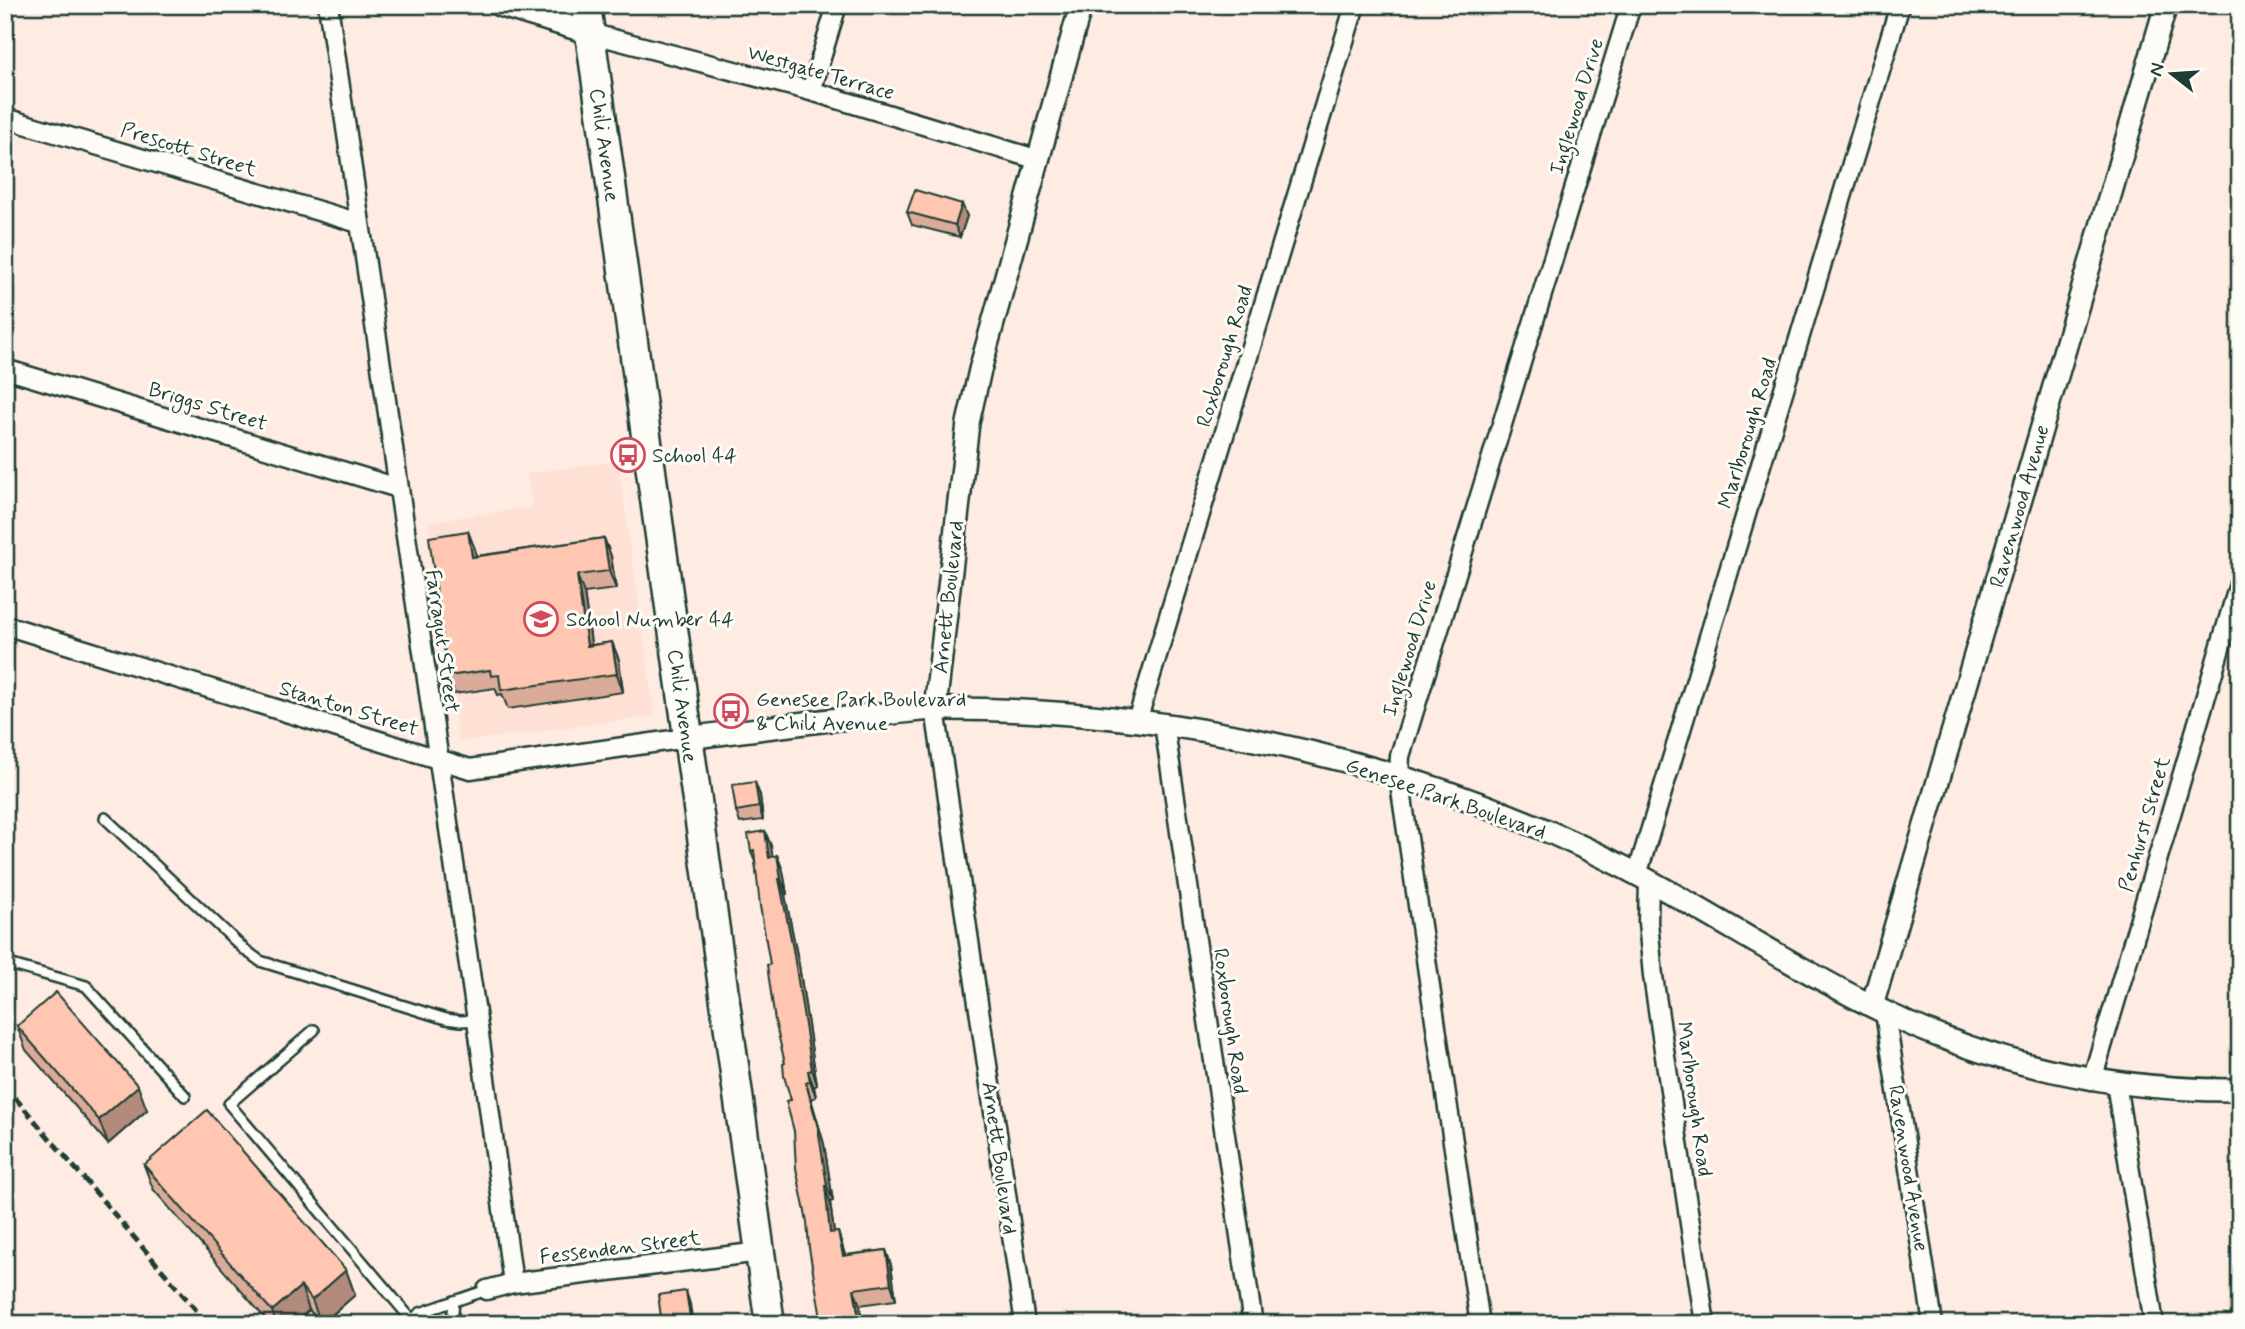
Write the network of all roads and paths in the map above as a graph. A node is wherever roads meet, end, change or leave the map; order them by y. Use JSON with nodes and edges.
{"nodes":[{"id":1,"x":328,"y":5,"type":"edge"},
{"id":2,"x":499,"y":5,"type":"edge"},
{"id":3,"x":586,"y":5,"type":"edge"},
{"id":4,"x":837,"y":5,"type":"edge"},
{"id":5,"x":1081,"y":5,"type":"edge"},
{"id":6,"x":1355,"y":5,"type":"edge"},
{"id":7,"x":1630,"y":5,"type":"edge"},
{"id":8,"x":1900,"y":5,"type":"edge"},
{"id":9,"x":2166,"y":5,"type":"edge"},
{"id":10,"x":590,"y":33,"type":"junction"},
{"id":11,"x":811,"y":91,"type":"junction"},
{"id":12,"x":5,"y":118,"type":"edge"},
{"id":13,"x":1039,"y":160,"type":"junction"},
{"id":14,"x":359,"y":223,"type":"junction"},
{"id":15,"x":5,"y":369,"type":"edge"},
{"id":16,"x":398,"y":488,"type":"junction"},
{"id":17,"x":2240,"y":581,"type":"edge"},
{"id":18,"x":5,"y":625,"type":"edge"},
{"id":19,"x":935,"y":709,"type":"junction"},
{"id":20,"x":1137,"y":721,"type":"junction"},
{"id":21,"x":1164,"y":724,"type":"junction"},
{"id":22,"x":687,"y":738,"type":"junction"},
{"id":23,"x":438,"y":759,"type":"junction"},
{"id":24,"x":1399,"y":777,"type":"junction"},
{"id":25,"x":105,"y":818,"type":"dead end"},
{"id":26,"x":1643,"y":878,"type":"junction"},
{"id":27,"x":5,"y":963,"type":"edge"},
{"id":28,"x":1878,"y":1010,"type":"junction"},
{"id":29,"x":477,"y":1020,"type":"junction"},
{"id":30,"x":314,"y":1030,"type":"dead end"},
{"id":31,"x":2092,"y":1080,"type":"junction"},
{"id":32,"x":2116,"y":1083,"type":"junction"},
{"id":33,"x":2240,"y":1090,"type":"edge"},
{"id":34,"x":186,"y":1096,"type":"dead end"},
{"id":35,"x":760,"y":1252,"type":"junction"},
{"id":36,"x":513,"y":1283,"type":"junction"},
{"id":37,"x":487,"y":1290,"type":"joint"},
{"id":38,"x":454,"y":1301,"type":"junction"},
{"id":39,"x":409,"y":1321,"type":"edge"},
{"id":40,"x":452,"y":1324,"type":"edge"},
{"id":41,"x":770,"y":1324,"type":"edge"},
{"id":42,"x":1025,"y":1324,"type":"edge"},
{"id":43,"x":1253,"y":1324,"type":"edge"},
{"id":44,"x":1480,"y":1324,"type":"edge"},
{"id":45,"x":1705,"y":1324,"type":"edge"},
{"id":46,"x":1933,"y":1324,"type":"edge"},
{"id":47,"x":2154,"y":1324,"type":"edge"}],
"edges":[{"from":1,"to":14,"type":"street","name":"Farragut Street"},
{"from":2,"to":10,"type":"street"},
{"from":3,"to":10,"type":"main road","name":"Chili Avenue"},
{"from":4,"to":11,"type":"street"},
{"from":5,"to":13,"type":"street","name":"Arnett Boulevard"},
{"from":6,"to":20,"type":"street","name":"Roxborough Road"},
{"from":7,"to":24,"type":"street","name":"Inglewood Drive"},
{"from":8,"to":26,"type":"street","name":"Marlborough Road"},
{"from":9,"to":28,"type":"street","name":"Ravenwood Avenue"},
{"from":10,"to":11,"type":"street","name":"Westgate Terrace"},
{"from":10,"to":22,"type":"main road","name":"Chili Avenue"},
{"from":11,"to":13,"type":"street","name":"Westgate Terrace"},
{"from":12,"to":14,"type":"street","name":"Prescott Street"},
{"from":13,"to":19,"type":"street","name":"Arnett Boulevard"},
{"from":14,"to":16,"type":"street","name":"Farragut Street"},
{"from":15,"to":16,"type":"street","name":"Briggs Street"},
{"from":16,"to":23,"type":"street","name":"Farragut Street"},
{"from":17,"to":31,"type":"street","name":"Penhurst Street"},
{"from":18,"to":23,"type":"street","name":"Stanton Street"},
{"from":19,"to":20,"type":"street","name":"Genesee Park Boulevard"},
{"from":19,"to":22,"type":"street","name":"Genesee Park Boulevard"},
{"from":19,"to":42,"type":"street","name":"Arnett Boulevard"},
{"from":20,"to":21,"type":"street","name":"Genesee Park Boulevard"},
{"from":21,"to":24,"type":"street","name":"Genesee Park Boulevard"},
{"from":21,"to":43,"type":"street","name":"Roxborough Road"},
{"from":22,"to":23,"type":"street","name":"Stanton Street"},
{"from":22,"to":35,"type":"main road","name":"Chili Avenue"},
{"from":23,"to":29,"type":"street","name":"Farragut Street"},
{"from":24,"to":26,"type":"street","name":"Genesee Park Boulevard"},
{"from":24,"to":44,"type":"street","name":"Inglewood Drive"},
{"from":25,"to":29,"type":"lane"},
{"from":26,"to":28,"type":"street","name":"Genesee Park Boulevard"},
{"from":26,"to":45,"type":"street","name":"Marlborough Road"},
{"from":27,"to":34,"type":"lane"},
{"from":28,"to":31,"type":"street","name":"Genesee Park Boulevard"},
{"from":28,"to":46,"type":"street","name":"Ravenwood Avenue"},
{"from":29,"to":36,"type":"street","name":"Farragut Street"},
{"from":30,"to":39,"type":"lane"},
{"from":31,"to":32,"type":"street","name":"Genesee Park Boulevard"},
{"from":32,"to":33,"type":"street","name":"Genesee Park Boulevard"},
{"from":32,"to":47,"type":"street"},
{"from":35,"to":36,"type":"street","name":"Fessenden Street"},
{"from":35,"to":41,"type":"main road","name":"Chili Avenue"},
{"from":36,"to":37,"type":"street","name":"Fessenden Street"},
{"from":37,"to":38,"type":"lane"},
{"from":38,"to":39,"type":"lane"},
{"from":38,"to":40,"type":"lane"}]}
